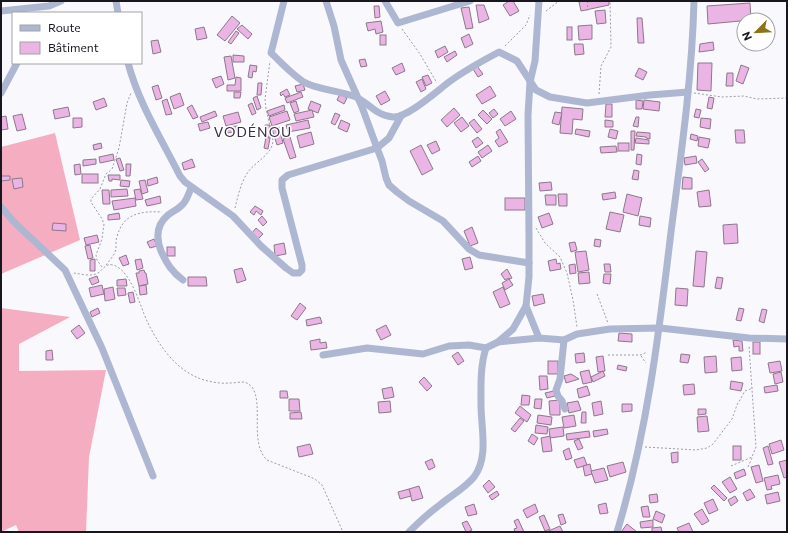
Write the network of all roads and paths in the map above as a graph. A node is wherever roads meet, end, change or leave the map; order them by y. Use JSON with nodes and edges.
{"nodes":[{"id":1,"x":61,"y":1,"type":"edge"},
{"id":2,"x":116,"y":1,"type":"edge"},
{"id":3,"x":284,"y":1,"type":"edge"},
{"id":4,"x":326,"y":1,"type":"edge"},
{"id":5,"x":385,"y":1,"type":"edge"},
{"id":6,"x":470,"y":1,"type":"edge"},
{"id":7,"x":539,"y":1,"type":"edge"},
{"id":8,"x":559,"y":1,"type":"edge"},
{"id":9,"x":588,"y":1,"type":"edge"},
{"id":10,"x":610,"y":1,"type":"edge"},
{"id":11,"x":694,"y":1,"type":"edge"},
{"id":12,"x":48,"y":7,"type":"edge"},
{"id":13,"x":1,"y":11,"type":"edge"},
{"id":14,"x":118,"y":12,"type":"edge"},
{"id":15,"x":587,"y":12,"type":"dead end"},
{"id":16,"x":537,"y":18,"type":"junction"},
{"id":17,"x":398,"y":23,"type":"junction"},
{"id":18,"x":526,"y":25,"type":"dead end"},
{"id":19,"x":271,"y":52,"type":"junction"},
{"id":20,"x":499,"y":52,"type":"junction"},
{"id":21,"x":17,"y":64,"type":"edge"},
{"id":22,"x":128,"y":64,"type":"edge"},
{"id":23,"x":530,"y":82,"type":"junction"},
{"id":24,"x":135,"y":86,"type":"junction"},
{"id":25,"x":440,"y":89,"type":"junction"},
{"id":26,"x":688,"y":92,"type":"junction"},
{"id":27,"x":1,"y":93,"type":"edge"},
{"id":28,"x":358,"y":97,"type":"junction"},
{"id":29,"x":787,"y":98,"type":"edge"},
{"id":30,"x":599,"y":102,"type":"junction"},
{"id":31,"x":401,"y":116,"type":"junction"},
{"id":32,"x":376,"y":148,"type":"junction"},
{"id":33,"x":191,"y":188,"type":"junction"},
{"id":34,"x":1,"y":206,"type":"edge"},
{"id":35,"x":172,"y":212,"type":"junction"},
{"id":36,"x":232,"y":216,"type":"junction"},
{"id":37,"x":534,"y":223,"type":"dead end"},
{"id":38,"x":529,"y":263,"type":"junction"},
{"id":39,"x":106,"y":265,"type":"junction"},
{"id":40,"x":103,"y":268,"type":"junction"},
{"id":41,"x":65,"y":270,"type":"junction"},
{"id":42,"x":184,"y":280,"type":"dead end"},
{"id":43,"x":597,"y":294,"type":"dead end"},
{"id":44,"x":526,"y":306,"type":"junction"},
{"id":45,"x":660,"y":328,"type":"junction"},
{"id":46,"x":610,"y":329,"type":"junction"},
{"id":47,"x":578,"y":334,"type":"junction"},
{"id":48,"x":538,"y":338,"type":"junction"},
{"id":49,"x":749,"y":338,"type":"junction"},
{"id":50,"x":787,"y":339,"type":"edge"},
{"id":51,"x":564,"y":340,"type":"junction"},
{"id":52,"x":498,"y":342,"type":"junction"},
{"id":53,"x":486,"y":348,"type":"junction"},
{"id":54,"x":657,"y":348,"type":"junction"},
{"id":55,"x":323,"y":355,"type":"dead end"},
{"id":56,"x":608,"y":355,"type":"dead end"},
{"id":57,"x":753,"y":388,"type":"junction"},
{"id":58,"x":565,"y":409,"type":"dead end"},
{"id":59,"x":638,"y":447,"type":"junction"},
{"id":60,"x":752,"y":457,"type":"junction"},
{"id":61,"x":731,"y":466,"type":"dead end"},
{"id":62,"x":748,"y":467,"type":"dead end"},
{"id":63,"x":153,"y":476,"type":"dead end"},
{"id":64,"x":343,"y":532,"type":"edge"},
{"id":65,"x":409,"y":532,"type":"edge"},
{"id":66,"x":617,"y":532,"type":"edge"}],
"edges":[{"from":1,"to":12,"type":"street"},
{"from":2,"to":14,"type":"street"},
{"from":3,"to":19,"type":"street"},
{"from":4,"to":28,"type":"street"},
{"from":5,"to":17,"type":"street"},
{"from":6,"to":17,"type":"street"},
{"from":7,"to":16,"type":"street"},
{"from":8,"to":16,"type":"path"},
{"from":9,"to":15,"type":"path"},
{"from":10,"to":30,"type":"path"},
{"from":11,"to":26,"type":"street"},
{"from":12,"to":13,"type":"street"},
{"from":16,"to":23,"type":"street"},
{"from":17,"to":25,"type":"path"},
{"from":18,"to":20,"type":"path"},
{"from":19,"to":28,"type":"street"},
{"from":19,"to":36,"type":"path"},
{"from":20,"to":23,"type":"street"},
{"from":20,"to":25,"type":"street"},
{"from":21,"to":27,"type":"street"},
{"from":22,"to":24,"type":"street"},
{"from":23,"to":30,"type":"street"},
{"from":23,"to":38,"type":"street"},
{"from":24,"to":33,"type":"street"},
{"from":24,"to":40,"type":"path"},
{"from":25,"to":31,"type":"street"},
{"from":26,"to":29,"type":"path"},
{"from":26,"to":30,"type":"street"},
{"from":26,"to":45,"type":"street"},
{"from":28,"to":31,"type":"street"},
{"from":28,"to":32,"type":"street"},
{"from":31,"to":32,"type":"street"},
{"from":32,"to":36,"type":"street"},
{"from":32,"to":38,"type":"street"},
{"from":33,"to":35,"type":"street"},
{"from":33,"to":36,"type":"street"},
{"from":34,"to":41,"type":"street"},
{"from":35,"to":39,"type":"path"},
{"from":35,"to":42,"type":"street"},
{"from":37,"to":47,"type":"path"},
{"from":38,"to":44,"type":"street"},
{"from":39,"to":40,"type":"path"},
{"from":39,"to":64,"type":"path"},
{"from":40,"to":41,"type":"path"},
{"from":41,"to":63,"type":"street"},
{"from":43,"to":46,"type":"path"},
{"from":44,"to":48,"type":"street"},
{"from":44,"to":52,"type":"street"},
{"from":45,"to":46,"type":"street"},
{"from":45,"to":49,"type":"street"},
{"from":45,"to":54,"type":"street"},
{"from":46,"to":47,"type":"street"},
{"from":47,"to":51,"type":"street"},
{"from":48,"to":51,"type":"street"},
{"from":48,"to":52,"type":"street"},
{"from":49,"to":50,"type":"street"},
{"from":49,"to":57,"type":"path"},
{"from":51,"to":58,"type":"street"},
{"from":52,"to":53,"type":"street"},
{"from":53,"to":55,"type":"street"},
{"from":53,"to":65,"type":"street"},
{"from":54,"to":56,"type":"path"},
{"from":54,"to":59,"type":"street"},
{"from":57,"to":59,"type":"path"},
{"from":57,"to":60,"type":"path"},
{"from":59,"to":66,"type":"street"},
{"from":60,"to":61,"type":"path"},
{"from":60,"to":62,"type":"path"}]}
